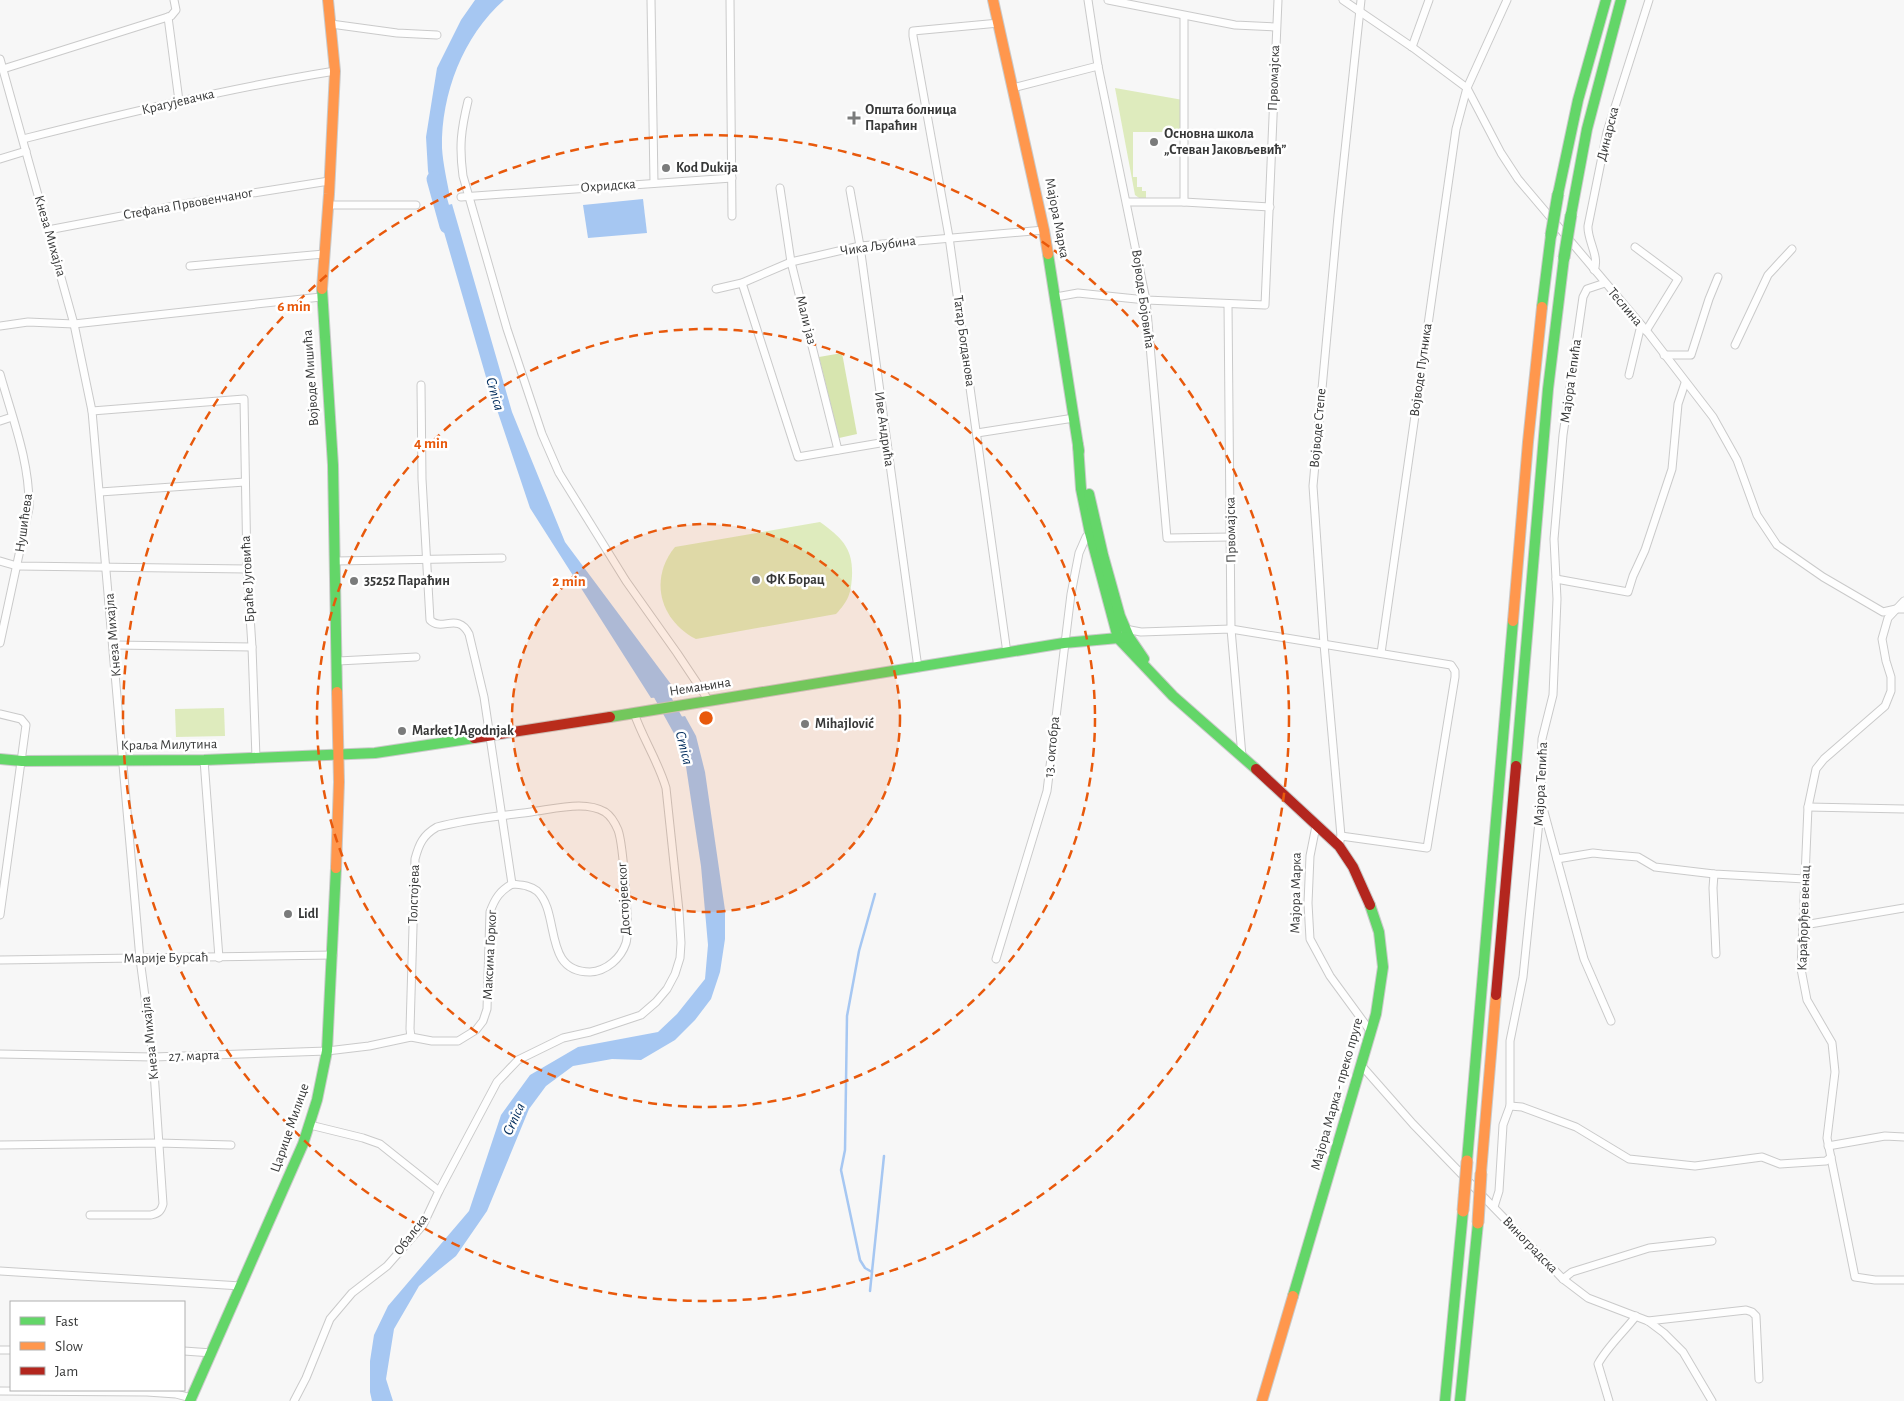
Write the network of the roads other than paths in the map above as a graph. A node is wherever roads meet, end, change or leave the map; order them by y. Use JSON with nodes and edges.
{"nodes":[{"id":1,"x":174,"y":0,"type":"edge"},
{"id":2,"x":328,"y":0,"type":"edge"},
{"id":3,"x":652,"y":0,"type":"edge"},
{"id":4,"x":730,"y":0,"type":"edge"},
{"id":5,"x":994,"y":0,"type":"edge"},
{"id":6,"x":1088,"y":0,"type":"edge"},
{"id":7,"x":1108,"y":0,"type":"edge"},
{"id":8,"x":1278,"y":0,"type":"edge"},
{"id":9,"x":1343,"y":0,"type":"edge"},
{"id":10,"x":1361,"y":0,"type":"edge"},
{"id":11,"x":1429,"y":0,"type":"edge"},
{"id":12,"x":1507,"y":0,"type":"edge"},
{"id":13,"x":1606,"y":0,"type":"edge"},
{"id":14,"x":1622,"y":0,"type":"edge"},
{"id":15,"x":1648,"y":0,"type":"edge"},
{"id":16,"x":1359,"y":11,"type":"junction"},
{"id":17,"x":1184,"y":16,"type":"junction"},
{"id":18,"x":168,"y":17,"type":"junction"},
{"id":19,"x":998,"y":23,"type":"junction"},
{"id":20,"x":331,"y":24,"type":"junction"},
{"id":21,"x":1276,"y":27,"type":"junction"},
{"id":22,"x":436,"y":35,"type":"dead end"},
{"id":23,"x":1412,"y":47,"type":"junction"},
{"id":24,"x":0,"y":59,"type":"edge"},
{"id":25,"x":1098,"y":66,"type":"junction"},
{"id":26,"x":335,"y":71,"type":"junction"},
{"id":27,"x":2,"y":75,"type":"edge"},
{"id":28,"x":1014,"y":88,"type":"junction"},
{"id":29,"x":1467,"y":88,"type":"junction"},
{"id":30,"x":178,"y":101,"type":"junction"},
{"id":31,"x":468,"y":101,"type":"dead end"},
{"id":32,"x":23,"y":138,"type":"junction"},
{"id":33,"x":26,"y":151,"type":"junction"},
{"id":34,"x":0,"y":159,"type":"edge"},
{"id":35,"x":732,"y":178,"type":"junction"},
{"id":36,"x":329,"y":181,"type":"junction"},
{"id":37,"x":654,"y":183,"type":"junction"},
{"id":38,"x":780,"y":188,"type":"dead end"},
{"id":39,"x":850,"y":190,"type":"dead end"},
{"id":40,"x":465,"y":197,"type":"junction"},
{"id":41,"x":1127,"y":202,"type":"junction"},
{"id":42,"x":1184,"y":202,"type":"junction"},
{"id":43,"x":328,"y":205,"type":"junction"},
{"id":44,"x":416,"y":205,"type":"dead end"},
{"id":45,"x":1270,"y":207,"type":"junction"},
{"id":46,"x":732,"y":216,"type":"dead end"},
{"id":47,"x":48,"y":230,"type":"junction"},
{"id":48,"x":1044,"y":230,"type":"junction"},
{"id":49,"x":949,"y":237,"type":"junction"},
{"id":50,"x":860,"y":246,"type":"junction"},
{"id":51,"x":1635,"y":247,"type":"dead end"},
{"id":52,"x":1792,"y":249,"type":"dead end"},
{"id":53,"x":324,"y":254,"type":"junction"},
{"id":54,"x":791,"y":262,"type":"junction"},
{"id":55,"x":190,"y":266,"type":"dead end"},
{"id":56,"x":1594,"y":270,"type":"junction"},
{"id":57,"x":1718,"y":277,"type":"dead end"},
{"id":58,"x":742,"y":283,"type":"junction"},
{"id":59,"x":1605,"y":283,"type":"junction"},
{"id":60,"x":716,"y":289,"type":"dead end"},
{"id":61,"x":321,"y":297,"type":"junction"},
{"id":62,"x":1056,"y":297,"type":"junction"},
{"id":63,"x":1146,"y":300,"type":"junction"},
{"id":64,"x":1228,"y":304,"type":"junction"},
{"id":65,"x":74,"y":324,"type":"junction"},
{"id":66,"x":1641,"y":325,"type":"junction"},
{"id":67,"x":0,"y":326,"type":"edge"},
{"id":68,"x":1646,"y":331,"type":"junction"},
{"id":69,"x":1735,"y":345,"type":"dead end"},
{"id":70,"x":1664,"y":354,"type":"junction"},
{"id":71,"x":0,"y":374,"type":"edge"},
{"id":72,"x":1629,"y":375,"type":"dead end"},
{"id":73,"x":1686,"y":382,"type":"junction"},
{"id":74,"x":421,"y":384,"type":"dead end"},
{"id":75,"x":92,"y":411,"type":"junction"},
{"id":76,"x":12,"y":417,"type":"junction"},
{"id":77,"x":1074,"y":418,"type":"junction"},
{"id":78,"x":0,"y":421,"type":"edge"},
{"id":79,"x":978,"y":432,"type":"junction"},
{"id":80,"x":886,"y":442,"type":"junction"},
{"id":81,"x":1078,"y":445,"type":"junction"},
{"id":82,"x":838,"y":450,"type":"junction"},
{"id":83,"x":245,"y":482,"type":"junction"},
{"id":84,"x":100,"y":492,"type":"junction"},
{"id":85,"x":1090,"y":533,"type":"junction"},
{"id":86,"x":1231,"y":537,"type":"junction"},
{"id":87,"x":502,"y":558,"type":"dead end"},
{"id":88,"x":426,"y":559,"type":"junction"},
{"id":89,"x":0,"y":561,"type":"edge"},
{"id":90,"x":335,"y":561,"type":"junction"},
{"id":91,"x":17,"y":566,"type":"junction"},
{"id":92,"x":106,"y":568,"type":"junction"},
{"id":93,"x":247,"y":569,"type":"junction"},
{"id":94,"x":1556,"y":579,"type":"junction"},
{"id":95,"x":1904,"y":601,"type":"edge"},
{"id":96,"x":1900,"y":609,"type":"edge"},
{"id":97,"x":1232,"y":629,"type":"junction"},
{"id":98,"x":1122,"y":633,"type":"junction"},
{"id":99,"x":0,"y":643,"type":"edge"},
{"id":100,"x":1064,"y":643,"type":"junction"},
{"id":101,"x":1324,"y":644,"type":"junction"},
{"id":102,"x":114,"y":645,"type":"junction"},
{"id":103,"x":252,"y":646,"type":"junction"},
{"id":104,"x":1007,"y":653,"type":"junction"},
{"id":105,"x":1381,"y":653,"type":"junction"},
{"id":106,"x":416,"y":657,"type":"dead end"},
{"id":107,"x":338,"y":661,"type":"junction"},
{"id":108,"x":918,"y":668,"type":"junction"},
{"id":109,"x":704,"y":702,"type":"junction"},
{"id":110,"x":637,"y":712,"type":"junction"},
{"id":111,"x":0,"y":714,"type":"edge"},
{"id":112,"x":490,"y":734,"type":"junction"},
{"id":113,"x":339,"y":755,"type":"junction"},
{"id":114,"x":1242,"y":756,"type":"junction"},
{"id":115,"x":256,"y":758,"type":"junction"},
{"id":116,"x":0,"y":759,"type":"edge"},
{"id":117,"x":123,"y":760,"type":"junction"},
{"id":118,"x":204,"y":760,"type":"junction"},
{"id":119,"x":22,"y":761,"type":"junction"},
{"id":120,"x":1541,"y":802,"type":"junction"},
{"id":121,"x":1808,"y":807,"type":"junction"},
{"id":122,"x":1904,"y":809,"type":"edge"},
{"id":123,"x":1302,"y":813,"type":"joint"},
{"id":124,"x":503,"y":816,"type":"junction"},
{"id":125,"x":1316,"y":826,"type":"junction"},
{"id":126,"x":1340,"y":841,"type":"junction"},
{"id":127,"x":1557,"y":859,"type":"junction"},
{"id":128,"x":1714,"y":874,"type":"junction"},
{"id":129,"x":1805,"y":879,"type":"junction"},
{"id":130,"x":512,"y":884,"type":"junction"},
{"id":131,"x":1904,"y":908,"type":"edge"},
{"id":132,"x":0,"y":915,"type":"edge"},
{"id":133,"x":1804,"y":925,"type":"junction"},
{"id":134,"x":1716,"y":954,"type":"dead end"},
{"id":135,"x":333,"y":955,"type":"junction"},
{"id":136,"x":219,"y":958,"type":"junction"},
{"id":137,"x":140,"y":959,"type":"junction"},
{"id":138,"x":996,"y":959,"type":"dead end"},
{"id":139,"x":0,"y":960,"type":"edge"},
{"id":140,"x":1611,"y":1021,"type":"dead end"},
{"id":141,"x":1371,"y":1032,"type":"junction"},
{"id":142,"x":411,"y":1037,"type":"junction"},
{"id":143,"x":327,"y":1051,"type":"junction"},
{"id":144,"x":0,"y":1054,"type":"edge"},
{"id":145,"x":153,"y":1057,"type":"junction"},
{"id":146,"x":1361,"y":1065,"type":"junction"},
{"id":147,"x":1510,"y":1106,"type":"junction"},
{"id":148,"x":310,"y":1125,"type":"junction"},
{"id":149,"x":1904,"y":1137,"type":"edge"},
{"id":150,"x":158,"y":1143,"type":"junction"},
{"id":151,"x":0,"y":1145,"type":"edge"},
{"id":152,"x":231,"y":1145,"type":"dead end"},
{"id":153,"x":1828,"y":1146,"type":"junction"},
{"id":154,"x":1831,"y":1157,"type":"junction"},
{"id":155,"x":439,"y":1191,"type":"junction"},
{"id":156,"x":1494,"y":1207,"type":"junction"},
{"id":157,"x":90,"y":1215,"type":"dead end"},
{"id":158,"x":1712,"y":1241,"type":"dead end"},
{"id":159,"x":0,"y":1271,"type":"edge"},
{"id":160,"x":1563,"y":1279,"type":"junction"},
{"id":161,"x":1904,"y":1280,"type":"edge"},
{"id":162,"x":241,"y":1286,"type":"junction"},
{"id":163,"x":1636,"y":1316,"type":"junction"},
{"id":164,"x":1648,"y":1321,"type":"junction"},
{"id":165,"x":185,"y":1351,"type":"edge"},
{"id":166,"x":212,"y":1353,"type":"junction"},
{"id":167,"x":1759,"y":1379,"type":"dead end"},
{"id":168,"x":0,"y":1391,"type":"edge"},
{"id":169,"x":191,"y":1400,"type":"edge"},
{"id":170,"x":294,"y":1401,"type":"edge"},
{"id":171,"x":1262,"y":1401,"type":"edge"},
{"id":172,"x":1445,"y":1401,"type":"edge"},
{"id":173,"x":1460,"y":1401,"type":"edge"},
{"id":174,"x":1609,"y":1401,"type":"edge"},
{"id":175,"x":1712,"y":1401,"type":"edge"}],
"edges":[{"from":1,"to":18,"type":"street"},
{"from":2,"to":20,"type":"main road","name":"Војводе Мишића"},
{"from":3,"to":37,"type":"street","name":"Охридска"},
{"from":4,"to":35,"type":"street"},
{"from":5,"to":19,"type":"main road","name":"Мајора Марка"},
{"from":6,"to":25,"type":"street","name":"Војводе Бојовића"},
{"from":7,"to":17,"type":"street"},
{"from":8,"to":21,"type":"street","name":"Првомајска"},
{"from":9,"to":16,"type":"street","name":"Теслина"},
{"from":10,"to":16,"type":"street","name":"Војводе Степе"},
{"from":11,"to":23,"type":"street"},
{"from":12,"to":29,"type":"street","name":"Војводе Путника"},
{"from":13,"to":172,"type":"main road","bridge":true},
{"from":14,"to":173,"type":"main road","bridge":true},
{"from":15,"to":56,"type":"street","name":"Динарска"},
{"from":16,"to":23,"type":"street","name":"Теслина"},
{"from":16,"to":101,"type":"street","name":"Војводе Степе"},
{"from":17,"to":21,"type":"street"},
{"from":17,"to":42,"type":"street"},
{"from":18,"to":27,"type":"street"},
{"from":18,"to":30,"type":"street"},
{"from":19,"to":28,"type":"main road","name":"Мајора Марка"},
{"from":19,"to":49,"type":"street","name":"Татар Богданова"},
{"from":20,"to":22,"type":"street"},
{"from":20,"to":26,"type":"main road","name":"Војводе Мишића"},
{"from":21,"to":45,"type":"street","name":"Првомајска"},
{"from":23,"to":29,"type":"street","name":"Теслина"},
{"from":24,"to":27,"type":"street","name":"Кнеза Михајла"},
{"from":25,"to":28,"type":"street"},
{"from":25,"to":41,"type":"street","name":"Војводе Бојовића"},
{"from":26,"to":30,"type":"street","name":"Крагујевачка"},
{"from":26,"to":36,"type":"main road","name":"Војводе Мишића"},
{"from":27,"to":32,"type":"street","name":"Кнеза Михајла"},
{"from":28,"to":48,"type":"main road","name":"Мајора Марка"},
{"from":29,"to":56,"type":"street","name":"Теслина"},
{"from":29,"to":105,"type":"street","name":"Војводе Путника"},
{"from":30,"to":32,"type":"street","name":"Крагујевачка"},
{"from":31,"to":40,"type":"street"},
{"from":32,"to":33,"type":"street","name":"Кнеза Михајла"},
{"from":33,"to":34,"type":"street"},
{"from":33,"to":47,"type":"street","name":"Кнеза Михајла"},
{"from":35,"to":37,"type":"street"},
{"from":35,"to":46,"type":"street"},
{"from":36,"to":43,"type":"main road","name":"Војводе Мишића"},
{"from":36,"to":47,"type":"street","name":"Стефана Првовенчаног"},
{"from":37,"to":40,"type":"street","name":"Охридска"},
{"from":38,"to":54,"type":"street","name":"Мали јаз"},
{"from":39,"to":50,"type":"street","name":"Иве Андрића"},
{"from":40,"to":109,"type":"street"},
{"from":41,"to":42,"type":"street"},
{"from":41,"to":63,"type":"street","name":"Војводе Бојовића"},
{"from":42,"to":45,"type":"street"},
{"from":43,"to":44,"type":"street"},
{"from":43,"to":53,"type":"main road","name":"Војводе Мишића"},
{"from":45,"to":64,"type":"street","name":"Првомајска"},
{"from":47,"to":65,"type":"street","name":"Кнеза Михајла"},
{"from":48,"to":49,"type":"street","name":"Чика Љубина"},
{"from":48,"to":62,"type":"main road","name":"Мајора Марка"},
{"from":49,"to":50,"type":"street","name":"Чика Љубина"},
{"from":49,"to":79,"type":"street","name":"Татар Богданова"},
{"from":50,"to":54,"type":"street","name":"Чика Љубина"},
{"from":50,"to":80,"type":"street","name":"Иве Андрића"},
{"from":51,"to":68,"type":"street"},
{"from":52,"to":69,"type":"street"},
{"from":53,"to":55,"type":"street"},
{"from":53,"to":61,"type":"main road","name":"Војводе Мишића"},
{"from":54,"to":58,"type":"street","name":"Чика Љубина"},
{"from":54,"to":82,"type":"street","name":"Мали јаз"},
{"from":56,"to":59,"type":"street","name":"Теслина"},
{"from":57,"to":70,"type":"street"},
{"from":58,"to":60,"type":"street","name":"Чика Љубина"},
{"from":58,"to":82,"type":"street"},
{"from":59,"to":66,"type":"street","name":"Теслина"},
{"from":59,"to":94,"type":"street","name":"Мајора Тепића"},
{"from":61,"to":65,"type":"street"},
{"from":61,"to":90,"type":"main road","name":"Војводе Мишића"},
{"from":62,"to":63,"type":"street"},
{"from":62,"to":77,"type":"main road","name":"Мајора Марка"},
{"from":63,"to":64,"type":"street"},
{"from":63,"to":86,"type":"street","name":"Војводе Бојовића"},
{"from":64,"to":86,"type":"street","name":"Првомајска"},
{"from":65,"to":67,"type":"street"},
{"from":65,"to":75,"type":"street","name":"Кнеза Михајла"},
{"from":66,"to":68,"type":"street","name":"Теслина"},
{"from":66,"to":72,"type":"street"},
{"from":68,"to":70,"type":"street","name":"Теслина"},
{"from":70,"to":73,"type":"street","name":"Теслина"},
{"from":71,"to":76,"type":"street","name":"Нушићева"},
{"from":73,"to":94,"type":"street"},
{"from":73,"to":96,"type":"street","name":"Теслина"},
{"from":74,"to":88,"type":"street"},
{"from":75,"to":83,"type":"street","name":"Браће Југовића"},
{"from":75,"to":84,"type":"street","name":"Кнеза Михајла"},
{"from":76,"to":78,"type":"street"},
{"from":76,"to":91,"type":"street","name":"Нушићева"},
{"from":77,"to":79,"type":"street"},
{"from":77,"to":81,"type":"main road","name":"Мајора Марка"},
{"from":79,"to":104,"type":"street","name":"Татар Богданова"},
{"from":80,"to":82,"type":"street"},
{"from":80,"to":108,"type":"street","name":"Иве Андрића"},
{"from":81,"to":85,"type":"main road","name":"Мајора Марка"},
{"from":81,"to":98,"type":"main road","name":"Мајора Марка"},
{"from":83,"to":84,"type":"street"},
{"from":83,"to":93,"type":"street","name":"Браће Југовића"},
{"from":84,"to":92,"type":"street","name":"Кнеза Михајла"},
{"from":85,"to":98,"type":"main road","name":"Мајора Марка"},
{"from":85,"to":100,"type":"street","name":"13. октобра"},
{"from":86,"to":97,"type":"street","name":"Првомајска"},
{"from":87,"to":88,"type":"street"},
{"from":88,"to":90,"type":"street"},
{"from":88,"to":112,"type":"street"},
{"from":89,"to":91,"type":"street"},
{"from":90,"to":107,"type":"main road","name":"Војводе Мишића"},
{"from":91,"to":92,"type":"street"},
{"from":91,"to":99,"type":"street","name":"Нушићева"},
{"from":92,"to":93,"type":"street"},
{"from":92,"to":102,"type":"street","name":"Кнеза Михајла"},
{"from":93,"to":103,"type":"street","name":"Браће Југовића"},
{"from":94,"to":120,"type":"street","name":"Мајора Тепића"},
{"from":95,"to":96,"type":"street","name":"Карађорђев венац"},
{"from":96,"to":121,"type":"street","name":"Карађорђев венац"},
{"from":97,"to":98,"type":"street"},
{"from":97,"to":101,"type":"street"},
{"from":97,"to":114,"type":"street","name":"Првомајска"},
{"from":98,"to":100,"type":"main road","name":"Немањина"},
{"from":98,"to":114,"type":"main road","name":"Мајора Марка"},
{"from":100,"to":104,"type":"main road","name":"Немањина"},
{"from":100,"to":138,"type":"street","name":"13. октобра"},
{"from":101,"to":105,"type":"street"},
{"from":101,"to":126,"type":"street","name":"Војводе Степе"},
{"from":102,"to":103,"type":"street"},
{"from":102,"to":117,"type":"street","name":"Кнеза Михајла"},
{"from":103,"to":115,"type":"street","name":"Браће Југовића"},
{"from":104,"to":108,"type":"main road","name":"Немањина"},
{"from":105,"to":126,"type":"street"},
{"from":106,"to":107,"type":"street"},
{"from":107,"to":113,"type":"main road","name":"Војводе Мишића"},
{"from":108,"to":109,"type":"main road","name":"Немањина"},
{"from":109,"to":110,"type":"main road","name":"Немањина"},
{"from":110,"to":112,"type":"main road","name":"Немањина"},
{"from":110,"to":155,"type":"street","name":"Обалска"},
{"from":111,"to":119,"type":"street"},
{"from":112,"to":113,"type":"main road","name":"Немањина"},
{"from":112,"to":124,"type":"street"},
{"from":113,"to":115,"type":"main road","name":"Краља Милутина"},
{"from":113,"to":135,"type":"main road","name":"Царице Милице"},
{"from":114,"to":123,"type":"main road","name":"Мајора Марка"},
{"from":115,"to":118,"type":"main road","name":"Краља Милутина"},
{"from":116,"to":119,"type":"main road","name":"Краља Милутина"},
{"from":117,"to":118,"type":"main road","name":"Краља Милутина"},
{"from":117,"to":119,"type":"main road","name":"Краља Милутина"},
{"from":117,"to":137,"type":"street","name":"Кнеза Михајла"},
{"from":118,"to":136,"type":"street"},
{"from":119,"to":132,"type":"street"},
{"from":120,"to":127,"type":"street"},
{"from":120,"to":147,"type":"street","name":"Мајора Тепића"},
{"from":121,"to":122,"type":"street"},
{"from":121,"to":129,"type":"street","name":"Карађорђев венац"},
{"from":123,"to":125,"type":"main road","name":"Мајора Марка - преко пруге"},
{"from":124,"to":130,"type":"street"},
{"from":124,"to":130,"type":"street","name":"Достојевског"},
{"from":124,"to":142,"type":"street","name":"Толстојева"},
{"from":125,"to":126,"type":"main road","name":"Мајора Марка - преко пруге"},
{"from":125,"to":141,"type":"street","name":"Мајора Марка"},
{"from":126,"to":141,"type":"main road","name":"Мајора Марка - преко пруге"},
{"from":127,"to":128,"type":"street"},
{"from":127,"to":140,"type":"street"},
{"from":128,"to":129,"type":"street"},
{"from":128,"to":134,"type":"street"},
{"from":129,"to":133,"type":"street","name":"Карађорђев венац"},
{"from":130,"to":142,"type":"street","name":"Максима Горког"},
{"from":131,"to":133,"type":"street"},
{"from":133,"to":153,"type":"street","name":"Карађорђев венац"},
{"from":135,"to":136,"type":"street","name":"Марије Бурсаћ"},
{"from":135,"to":143,"type":"main road","name":"Царице Милице"},
{"from":136,"to":137,"type":"street","name":"Марије Бурсаћ"},
{"from":137,"to":139,"type":"street","name":"Марије Бурсаћ"},
{"from":137,"to":145,"type":"street","name":"Кнеза Михајла"},
{"from":141,"to":146,"type":"main road","name":"Мајора Марка - преко пруге"},
{"from":142,"to":143,"type":"street","name":"Максима Горког"},
{"from":143,"to":145,"type":"street","name":"27. марта"},
{"from":143,"to":148,"type":"main road","name":"Царице Милице"},
{"from":144,"to":145,"type":"street","name":"27. марта"},
{"from":145,"to":150,"type":"street","name":"Кнеза Михајла"},
{"from":146,"to":156,"type":"street","name":"Виноградска"},
{"from":146,"to":171,"type":"main road","name":"Мајора Марка - преко пруге"},
{"from":147,"to":154,"type":"street"},
{"from":147,"to":156,"type":"street","name":"Мајора Тепића"},
{"from":148,"to":155,"type":"street"},
{"from":148,"to":162,"type":"main road","name":"Царице Милице"},
{"from":149,"to":153,"type":"street"},
{"from":150,"to":151,"type":"street"},
{"from":150,"to":152,"type":"street"},
{"from":150,"to":157,"type":"street","name":"Кнеза Михајла"},
{"from":153,"to":154,"type":"street","name":"Карађорђев венац"},
{"from":154,"to":161,"type":"street","name":"Карађорђев венац"},
{"from":155,"to":170,"type":"street","name":"Обалска"},
{"from":156,"to":160,"type":"street","name":"Виноградска"},
{"from":158,"to":160,"type":"street"},
{"from":159,"to":162,"type":"street"},
{"from":160,"to":163,"type":"street","name":"Виноградска"},
{"from":162,"to":166,"type":"main road","name":"Царице Милице"},
{"from":163,"to":164,"type":"street","name":"Виноградска"},
{"from":163,"to":174,"type":"street"},
{"from":164,"to":167,"type":"street"},
{"from":164,"to":175,"type":"street","name":"Виноградска"},
{"from":165,"to":166,"type":"street"},
{"from":166,"to":169,"type":"main road","name":"Царице Милице"},
{"from":168,"to":169,"type":"street"}]}
